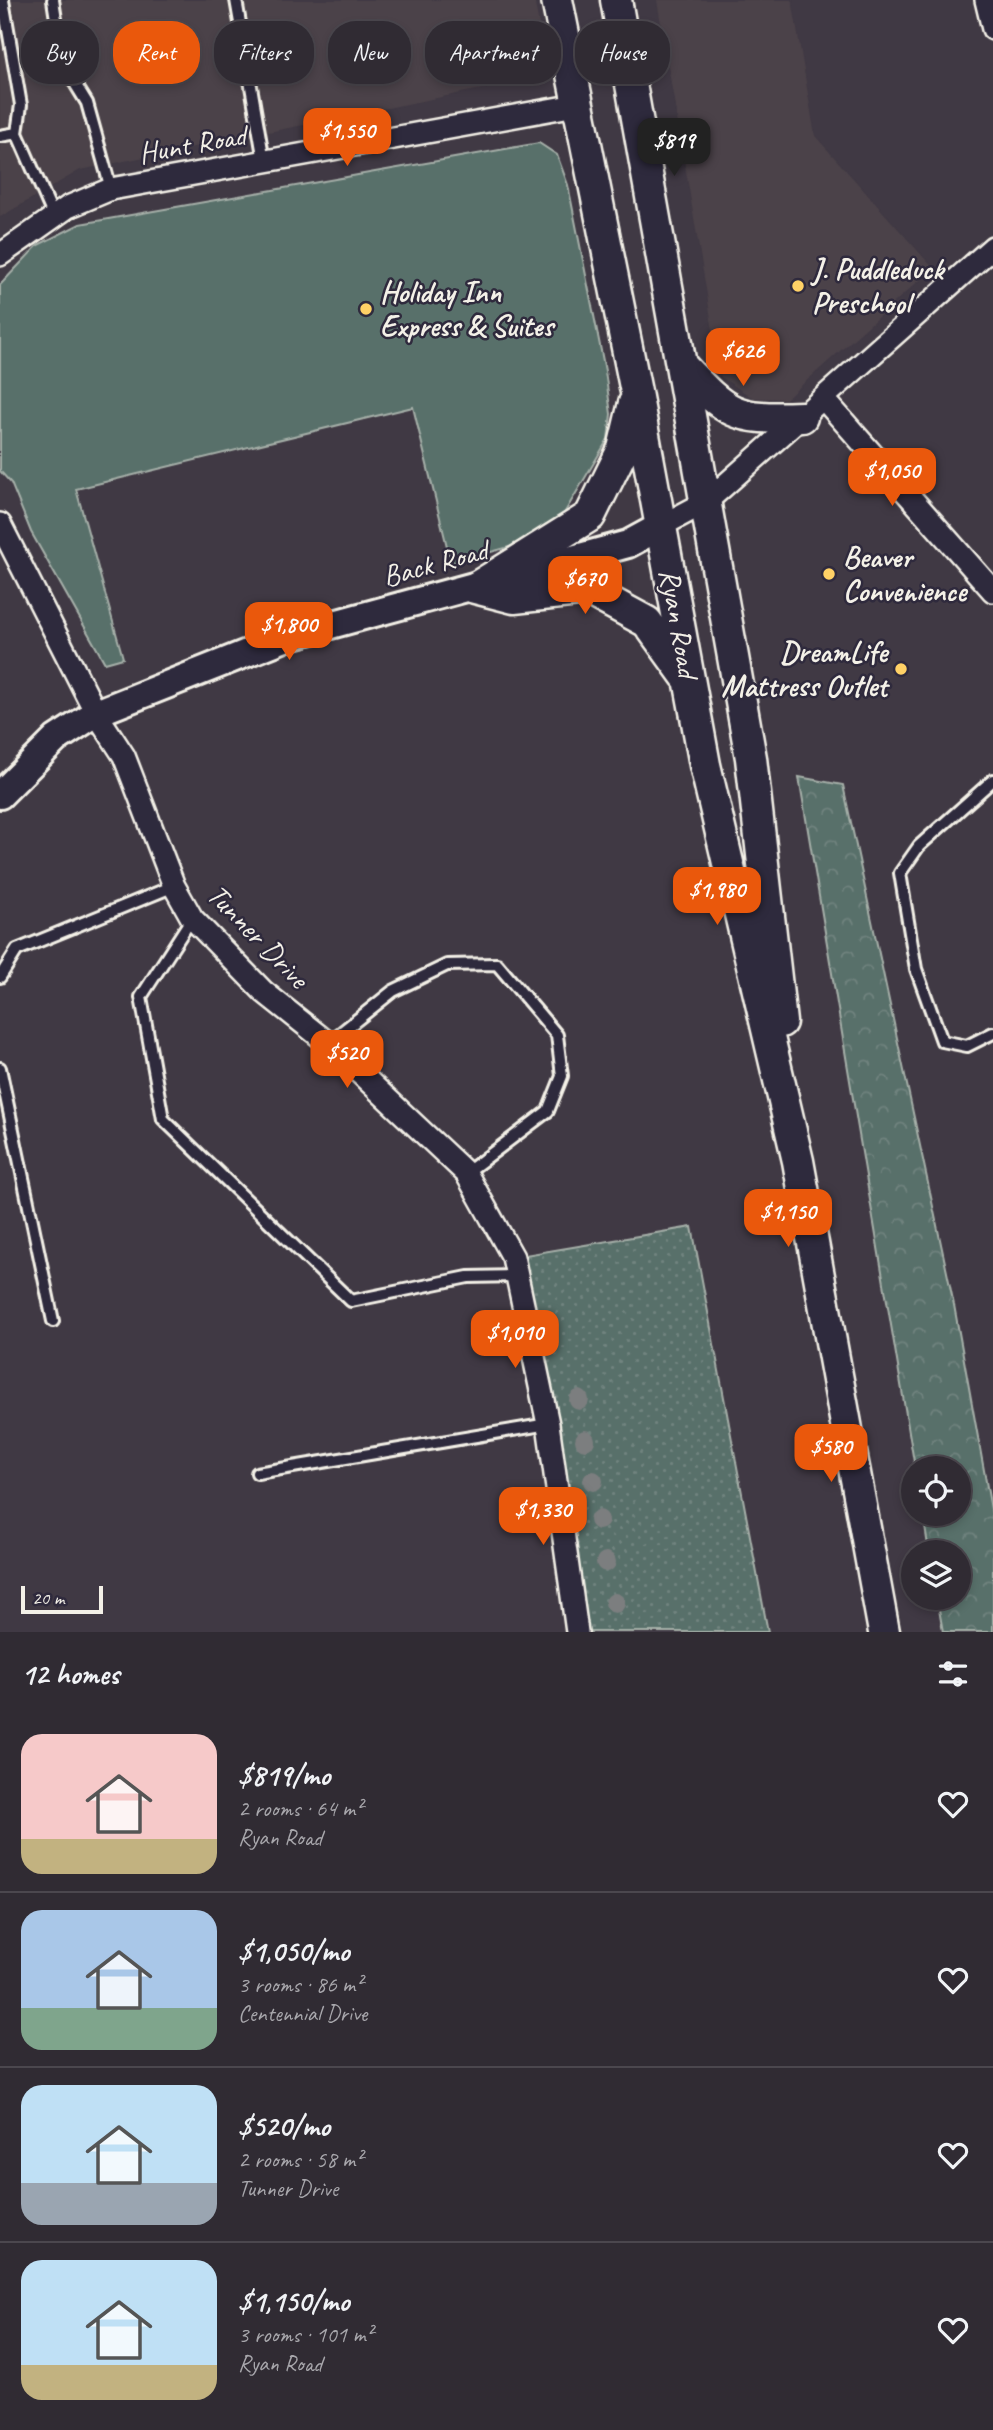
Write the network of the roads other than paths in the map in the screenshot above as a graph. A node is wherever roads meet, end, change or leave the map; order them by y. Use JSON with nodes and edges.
{"nodes":[{"id":1,"x":2,"y":0,"type":"edge"},
{"id":2,"x":53,"y":0,"type":"edge"},
{"id":3,"x":236,"y":0,"type":"edge"},
{"id":4,"x":557,"y":0,"type":"edge"},
{"id":5,"x":616,"y":0,"type":"edge"},
{"id":6,"x":986,"y":0,"type":"edge"},
{"id":7,"x":993,"y":29,"type":"edge"},
{"id":8,"x":576,"y":105,"type":"junction"},
{"id":9,"x":17,"y":133,"type":"junction"},
{"id":10,"x":0,"y":136,"type":"edge"},
{"id":11,"x":264,"y":161,"type":"junction"},
{"id":12,"x":111,"y":189,"type":"junction"},
{"id":13,"x":54,"y":217,"type":"junction"},
{"id":14,"x":993,"y":247,"type":"edge"},
{"id":15,"x":0,"y":254,"type":"edge"},
{"id":16,"x":681,"y":366,"type":"junction"},
{"id":17,"x":636,"y":392,"type":"junction"},
{"id":18,"x":813,"y":407,"type":"junction"},
{"id":19,"x":706,"y":502,"type":"junction"},
{"id":20,"x":0,"y":524,"type":"edge"},
{"id":21,"x":661,"y":526,"type":"junction"},
{"id":22,"x":475,"y":587,"type":"junction"},
{"id":23,"x":993,"y":592,"type":"edge"},
{"id":24,"x":690,"y":682,"type":"junction"},
{"id":25,"x":96,"y":713,"type":"junction"},
{"id":26,"x":993,"y":780,"type":"edge"},
{"id":27,"x":0,"y":795,"type":"edge"},
{"id":28,"x":174,"y":886,"type":"junction"},
{"id":29,"x":191,"y":918,"type":"junction"},
{"id":30,"x":0,"y":977,"type":"edge"},
{"id":31,"x":993,"y":1032,"type":"edge"},
{"id":32,"x":328,"y":1043,"type":"junction"},
{"id":33,"x":0,"y":1068,"type":"edge"},
{"id":34,"x":797,"y":1161,"type":"junction"},
{"id":35,"x":466,"y":1174,"type":"junction"},
{"id":36,"x":517,"y":1276,"type":"junction"},
{"id":37,"x":53,"y":1321,"type":"dead end"},
{"id":38,"x":548,"y":1424,"type":"junction"},
{"id":39,"x":257,"y":1472,"type":"dead end"},
{"id":40,"x":577,"y":1632,"type":"edge"},
{"id":41,"x":884,"y":1632,"type":"edge"}],
"edges":[{"from":1,"to":9,"type":"lane"},
{"from":2,"to":12,"type":"lane"},
{"from":3,"to":11,"type":"lane"},
{"from":4,"to":8,"type":"main road","name":"Ryan Road"},
{"from":5,"to":16,"type":"main road","name":"Ryan Road"},
{"from":6,"to":7,"type":"street"},
{"from":8,"to":11,"type":"street","name":"Hunt Road"},
{"from":8,"to":17,"type":"main road","name":"Ryan Road"},
{"from":9,"to":10,"type":"lane"},
{"from":9,"to":13,"type":"lane"},
{"from":11,"to":12,"type":"street","name":"Hunt Road"},
{"from":12,"to":13,"type":"street","name":"Hunt Road"},
{"from":13,"to":15,"type":"street","name":"Hunt Road"},
{"from":14,"to":18,"type":"street","name":"Back Road"},
{"from":16,"to":18,"type":"main road"},
{"from":16,"to":19,"type":"main road","name":"Ryan Road"},
{"from":17,"to":21,"type":"main road","name":"Ryan Road"},
{"from":17,"to":22,"type":"main road"},
{"from":18,"to":19,"type":"street","name":"Back Road"},
{"from":18,"to":23,"type":"street"},
{"from":19,"to":21,"type":"street","name":"Back Road"},
{"from":19,"to":34,"type":"main road","name":"Ryan Road"},
{"from":20,"to":25,"type":"street","name":"Tunner Drive"},
{"from":21,"to":22,"type":"street","name":"Back Road"},
{"from":21,"to":24,"type":"main road","name":"Ryan Road"},
{"from":22,"to":24,"type":"main road"},
{"from":22,"to":25,"type":"street","name":"Back Road"},
{"from":24,"to":34,"type":"main road","name":"Ryan Road"},
{"from":25,"to":27,"type":"street","name":"Back Road"},
{"from":25,"to":28,"type":"street","name":"Tunner Drive"},
{"from":26,"to":31,"type":"lane"},
{"from":28,"to":29,"type":"street","name":"Tunner Drive"},
{"from":28,"to":30,"type":"lane"},
{"from":29,"to":32,"type":"street","name":"Tunner Drive"},
{"from":29,"to":36,"type":"lane"},
{"from":32,"to":35,"type":"street","name":"Tunner Drive"},
{"from":32,"to":35,"type":"lane"},
{"from":33,"to":37,"type":"lane"},
{"from":34,"to":41,"type":"main road","name":"Ryan Road"},
{"from":35,"to":36,"type":"street","name":"Tunner Drive"},
{"from":36,"to":38,"type":"street","name":"Tunner Drive"},
{"from":38,"to":39,"type":"lane"},
{"from":38,"to":40,"type":"street","name":"Tunner Drive"}]}
